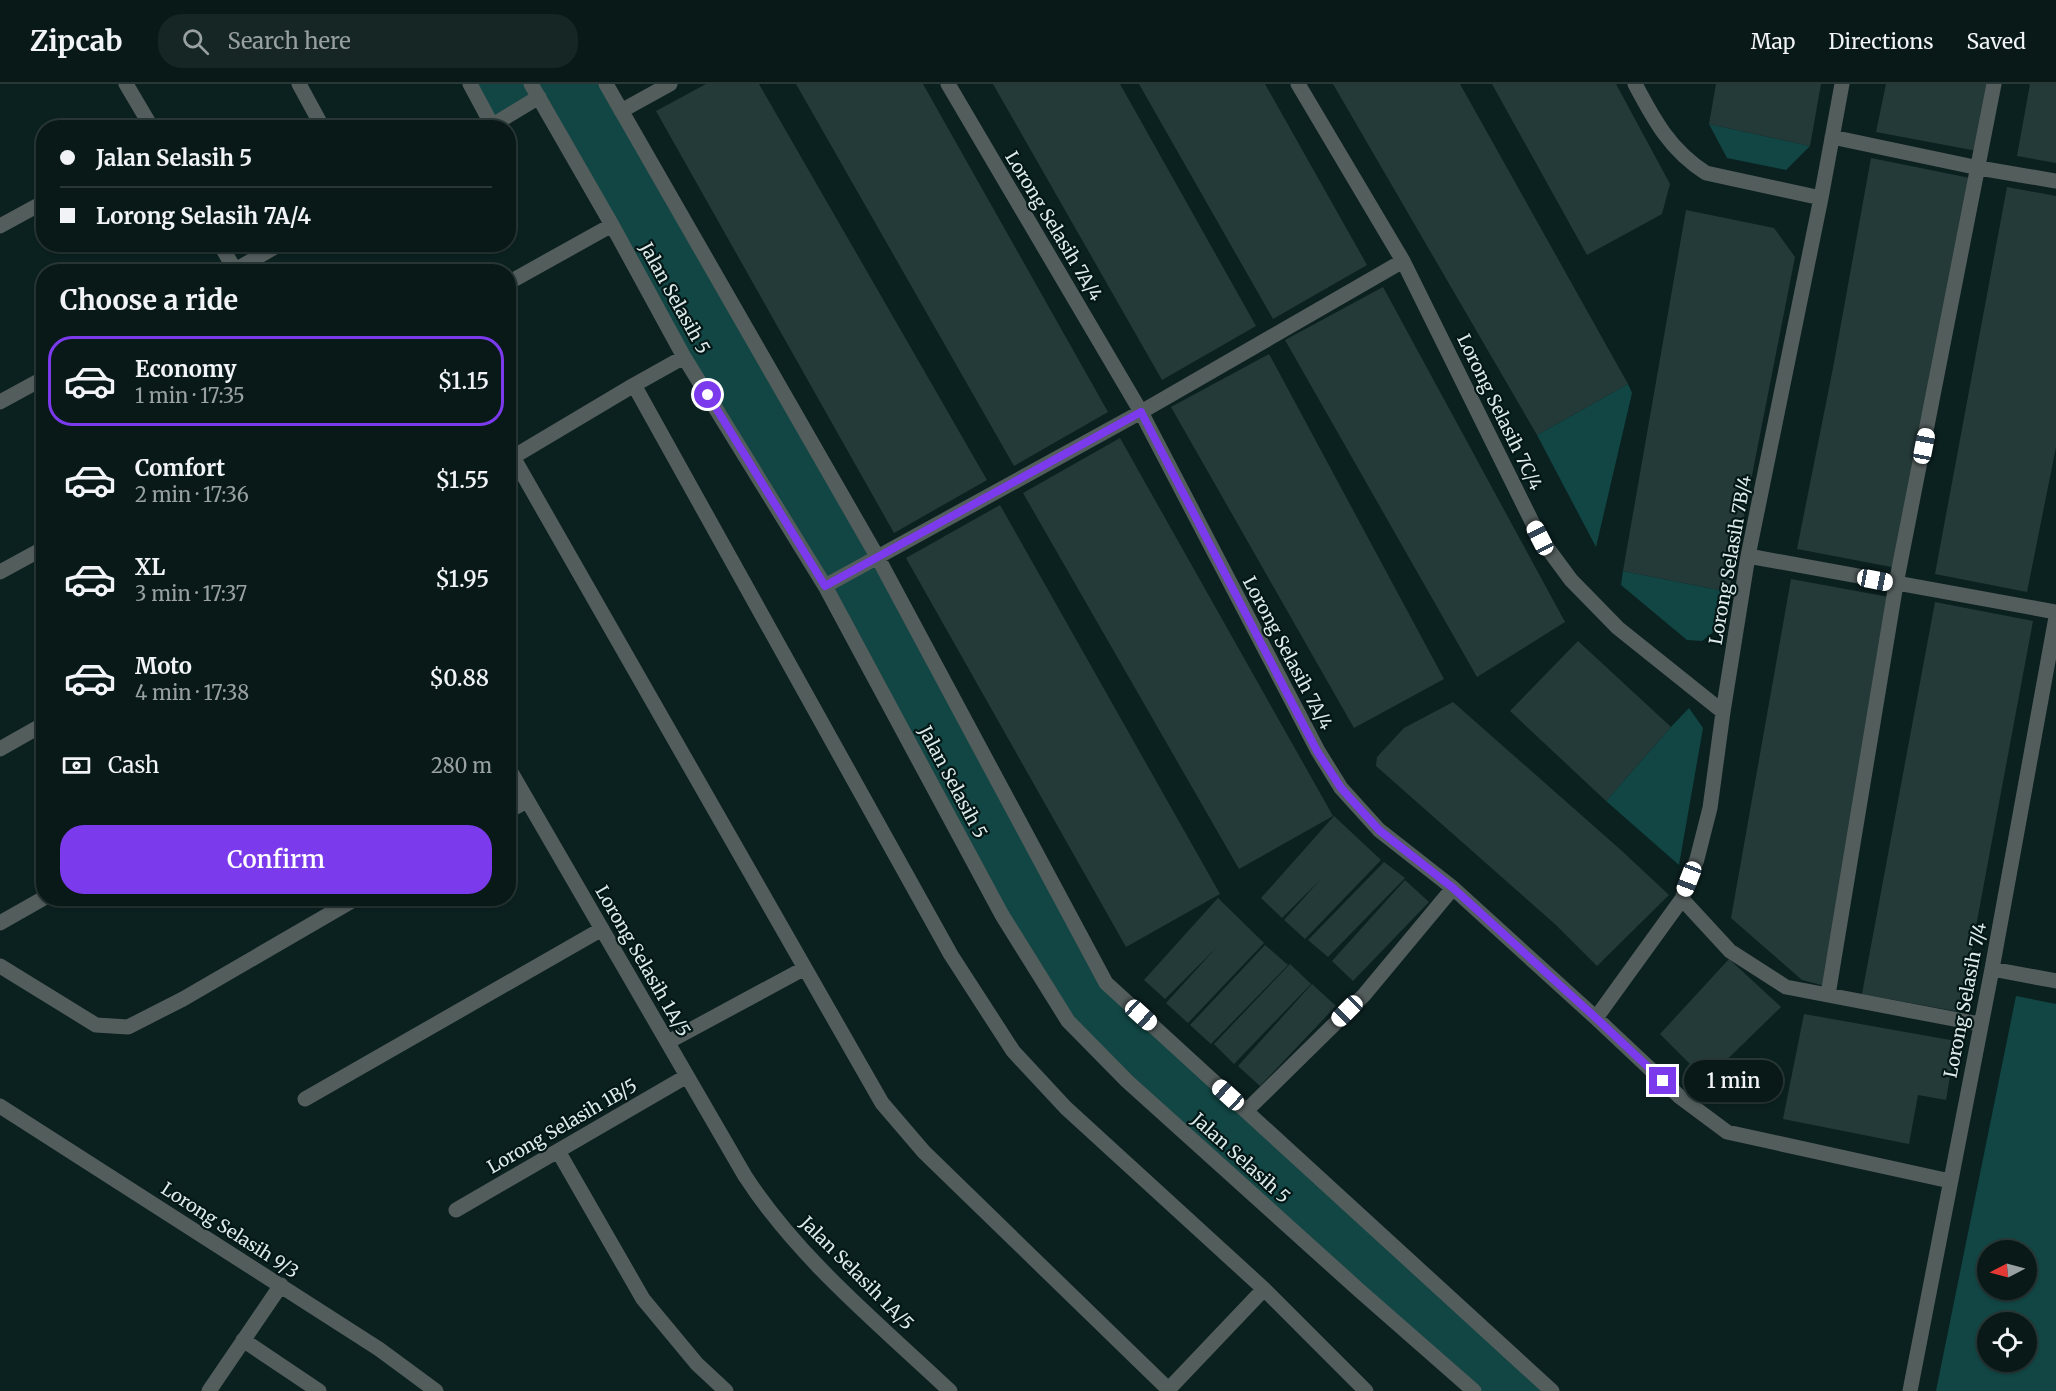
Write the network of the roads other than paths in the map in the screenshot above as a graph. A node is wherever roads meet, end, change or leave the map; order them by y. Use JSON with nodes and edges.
{"nodes":[{"id":1,"x":126,"y":84,"type":"edge"},
{"id":2,"x":299,"y":84,"type":"edge"},
{"id":3,"x":470,"y":84,"type":"edge"},
{"id":4,"x":606,"y":84,"type":"edge"},
{"id":5,"x":670,"y":84,"type":"edge"},
{"id":6,"x":948,"y":84,"type":"edge"},
{"id":7,"x":1298,"y":84,"type":"edge"},
{"id":8,"x":1635,"y":84,"type":"edge"},
{"id":9,"x":1842,"y":84,"type":"edge"},
{"id":10,"x":1995,"y":84,"type":"edge"},
{"id":11,"x":535,"y":91,"type":"edge"},
{"id":12,"x":621,"y":111,"type":"junction"},
{"id":13,"x":147,"y":120,"type":"edge"},
{"id":14,"x":318,"y":120,"type":"edge"},
{"id":15,"x":487,"y":120,"type":"edge"},
{"id":16,"x":498,"y":120,"type":"edge"},
{"id":17,"x":1832,"y":137,"type":"junction"},
{"id":18,"x":1979,"y":168,"type":"junction"},
{"id":19,"x":2056,"y":181,"type":"edge"},
{"id":20,"x":1821,"y":198,"type":"junction"},
{"id":21,"x":36,"y":206,"type":"edge"},
{"id":22,"x":612,"y":225,"type":"junction"},
{"id":23,"x":0,"y":226,"type":"edge"},
{"id":24,"x":266,"y":252,"type":"edge"},
{"id":25,"x":1403,"y":261,"type":"junction"},
{"id":26,"x":245,"y":264,"type":"edge"},
{"id":27,"x":516,"y":279,"type":"edge"},
{"id":28,"x":684,"y":357,"type":"junction"},
{"id":29,"x":36,"y":382,"type":"edge"},
{"id":30,"x":634,"y":385,"type":"junction"},
{"id":31,"x":0,"y":402,"type":"edge"},
{"id":32,"x":1141,"y":412,"type":"junction"},
{"id":33,"x":516,"y":455,"type":"edge"},
{"id":34,"x":516,"y":467,"type":"edge"},
{"id":35,"x":36,"y":552,"type":"edge"},
{"id":36,"x":1748,"y":556,"type":"junction"},
{"id":37,"x":878,"y":558,"type":"junction"},
{"id":38,"x":0,"y":572,"type":"edge"},
{"id":39,"x":1896,"y":584,"type":"junction"},
{"id":40,"x":825,"y":586,"type":"junction"},
{"id":41,"x":2056,"y":612,"type":"edge"},
{"id":42,"x":2056,"y":616,"type":"edge"},
{"id":43,"x":1723,"y":712,"type":"junction"},
{"id":44,"x":36,"y":729,"type":"edge"},
{"id":45,"x":0,"y":749,"type":"edge"},
{"id":46,"x":516,"y":781,"type":"edge"},
{"id":47,"x":527,"y":801,"type":"junction"},
{"id":48,"x":516,"y":807,"type":"edge"},
{"id":49,"x":1453,"y":888,"type":"junction"},
{"id":50,"x":1682,"y":899,"type":"junction"},
{"id":51,"x":36,"y":903,"type":"edge"},
{"id":52,"x":343,"y":906,"type":"edge"},
{"id":53,"x":0,"y":923,"type":"edge"},
{"id":54,"x":602,"y":928,"type":"junction"},
{"id":55,"x":0,"y":966,"type":"edge"},
{"id":56,"x":805,"y":968,"type":"junction"},
{"id":57,"x":1992,"y":969,"type":"junction"},
{"id":58,"x":2056,"y":981,"type":"edge"},
{"id":59,"x":1828,"y":995,"type":"junction"},
{"id":60,"x":1596,"y":1018,"type":"junction"},
{"id":61,"x":1980,"y":1024,"type":"junction"},
{"id":62,"x":668,"y":1042,"type":"junction"},
{"id":63,"x":687,"y":1076,"type":"junction"},
{"id":64,"x":305,"y":1099,"type":"dead end"},
{"id":65,"x":0,"y":1106,"type":"edge"},
{"id":66,"x":1246,"y":1111,"type":"junction"},
{"id":67,"x":558,"y":1151,"type":"junction"},
{"id":68,"x":745,"y":1176,"type":"joint"},
{"id":69,"x":1950,"y":1181,"type":"junction"},
{"id":70,"x":456,"y":1210,"type":"dead end"},
{"id":71,"x":280,"y":1285,"type":"junction"},
{"id":72,"x":1264,"y":1289,"type":"junction"},
{"id":73,"x":243,"y":1340,"type":"junction"},
{"id":74,"x":209,"y":1391,"type":"edge"},
{"id":75,"x":319,"y":1391,"type":"edge"},
{"id":76,"x":436,"y":1391,"type":"edge"},
{"id":77,"x":726,"y":1391,"type":"edge"},
{"id":78,"x":950,"y":1391,"type":"edge"},
{"id":79,"x":1169,"y":1391,"type":"edge"},
{"id":80,"x":1366,"y":1391,"type":"edge"},
{"id":81,"x":1474,"y":1391,"type":"edge"},
{"id":82,"x":1552,"y":1391,"type":"edge"},
{"id":83,"x":1910,"y":1391,"type":"edge"}],
"edges":[{"from":1,"to":13,"type":"street"},
{"from":2,"to":14,"type":"street"},
{"from":3,"to":15,"type":"street"},
{"from":4,"to":12,"type":"street"},
{"from":5,"to":12,"type":"street"},
{"from":6,"to":32,"type":"street","name":"Lorong Selasih 7A/4"},
{"from":7,"to":25,"type":"street","name":"Lorong Selasih 7C/4"},
{"from":8,"to":20,"type":"street"},
{"from":9,"to":17,"type":"street","name":"Lorong Selasih 7B/4"},
{"from":10,"to":18,"type":"street"},
{"from":11,"to":16,"type":"street"},
{"from":11,"to":22,"type":"street","name":"Jalan Selasih 5"},
{"from":12,"to":37,"type":"street"},
{"from":17,"to":18,"type":"street"},
{"from":17,"to":20,"type":"street","name":"Lorong Selasih 7B/4"},
{"from":18,"to":19,"type":"street"},
{"from":18,"to":39,"type":"street"},
{"from":20,"to":36,"type":"street","name":"Lorong Selasih 7B/4"},
{"from":21,"to":23,"type":"street"},
{"from":22,"to":27,"type":"street"},
{"from":22,"to":28,"type":"street","name":"Jalan Selasih 5"},
{"from":24,"to":26,"type":"street"},
{"from":25,"to":32,"type":"street"},
{"from":25,"to":43,"type":"street","name":"Lorong Selasih 7C/4"},
{"from":28,"to":30,"type":"street"},
{"from":28,"to":40,"type":"street","name":"Jalan Selasih 5"},
{"from":29,"to":31,"type":"street"},
{"from":30,"to":33,"type":"street"},
{"from":30,"to":72,"type":"street"},
{"from":32,"to":37,"type":"street"},
{"from":32,"to":49,"type":"street","name":"Lorong Selasih 7A/4"},
{"from":34,"to":56,"type":"street"},
{"from":35,"to":38,"type":"street"},
{"from":36,"to":39,"type":"street"},
{"from":36,"to":43,"type":"street","name":"Lorong Selasih 7B/4"},
{"from":37,"to":40,"type":"street"},
{"from":37,"to":66,"type":"street"},
{"from":39,"to":41,"type":"street"},
{"from":39,"to":59,"type":"street"},
{"from":40,"to":81,"type":"street","name":"Jalan Selasih 5"},
{"from":42,"to":57,"type":"street","name":"Lorong Selasih 7/4"},
{"from":43,"to":50,"type":"street","name":"Lorong Selasih 7B/4"},
{"from":44,"to":45,"type":"street"},
{"from":46,"to":47,"type":"street","name":"Lorong Selasih 1A/5"},
{"from":47,"to":48,"type":"street"},
{"from":47,"to":54,"type":"street","name":"Lorong Selasih 1A/5"},
{"from":49,"to":60,"type":"street","name":"Lorong Selasih 7A/4"},
{"from":49,"to":66,"type":"street"},
{"from":50,"to":59,"type":"street"},
{"from":50,"to":60,"type":"street","name":"Lorong Selasih 7B/4"},
{"from":51,"to":53,"type":"street"},
{"from":52,"to":55,"type":"street"},
{"from":54,"to":62,"type":"street","name":"Lorong Selasih 1A/5"},
{"from":54,"to":64,"type":"street"},
{"from":56,"to":62,"type":"street"},
{"from":56,"to":79,"type":"street"},
{"from":57,"to":58,"type":"street"},
{"from":57,"to":61,"type":"street","name":"Lorong Selasih 7/4"},
{"from":59,"to":61,"type":"street"},
{"from":60,"to":69,"type":"street","name":"Lorong Selasih 7A/4"},
{"from":61,"to":69,"type":"street","name":"Lorong Selasih 7/4"},
{"from":62,"to":63,"type":"street","name":"Lorong Selasih 1A/5"},
{"from":63,"to":67,"type":"street","name":"Lorong Selasih 1B/5"},
{"from":63,"to":68,"type":"street","name":"Lorong Selasih 1A/5"},
{"from":65,"to":71,"type":"street","name":"Lorong Selasih 9/3"},
{"from":66,"to":82,"type":"street"},
{"from":67,"to":70,"type":"street","name":"Lorong Selasih 1B/5"},
{"from":67,"to":77,"type":"street"},
{"from":68,"to":78,"type":"street","name":"Jalan Selasih 1A/5"},
{"from":69,"to":83,"type":"street","name":"Lorong Selasih 7/4"},
{"from":71,"to":73,"type":"street"},
{"from":71,"to":76,"type":"street","name":"Lorong Selasih 9/3"},
{"from":72,"to":79,"type":"street"},
{"from":72,"to":80,"type":"street"},
{"from":73,"to":74,"type":"street"},
{"from":73,"to":75,"type":"street"}]}
